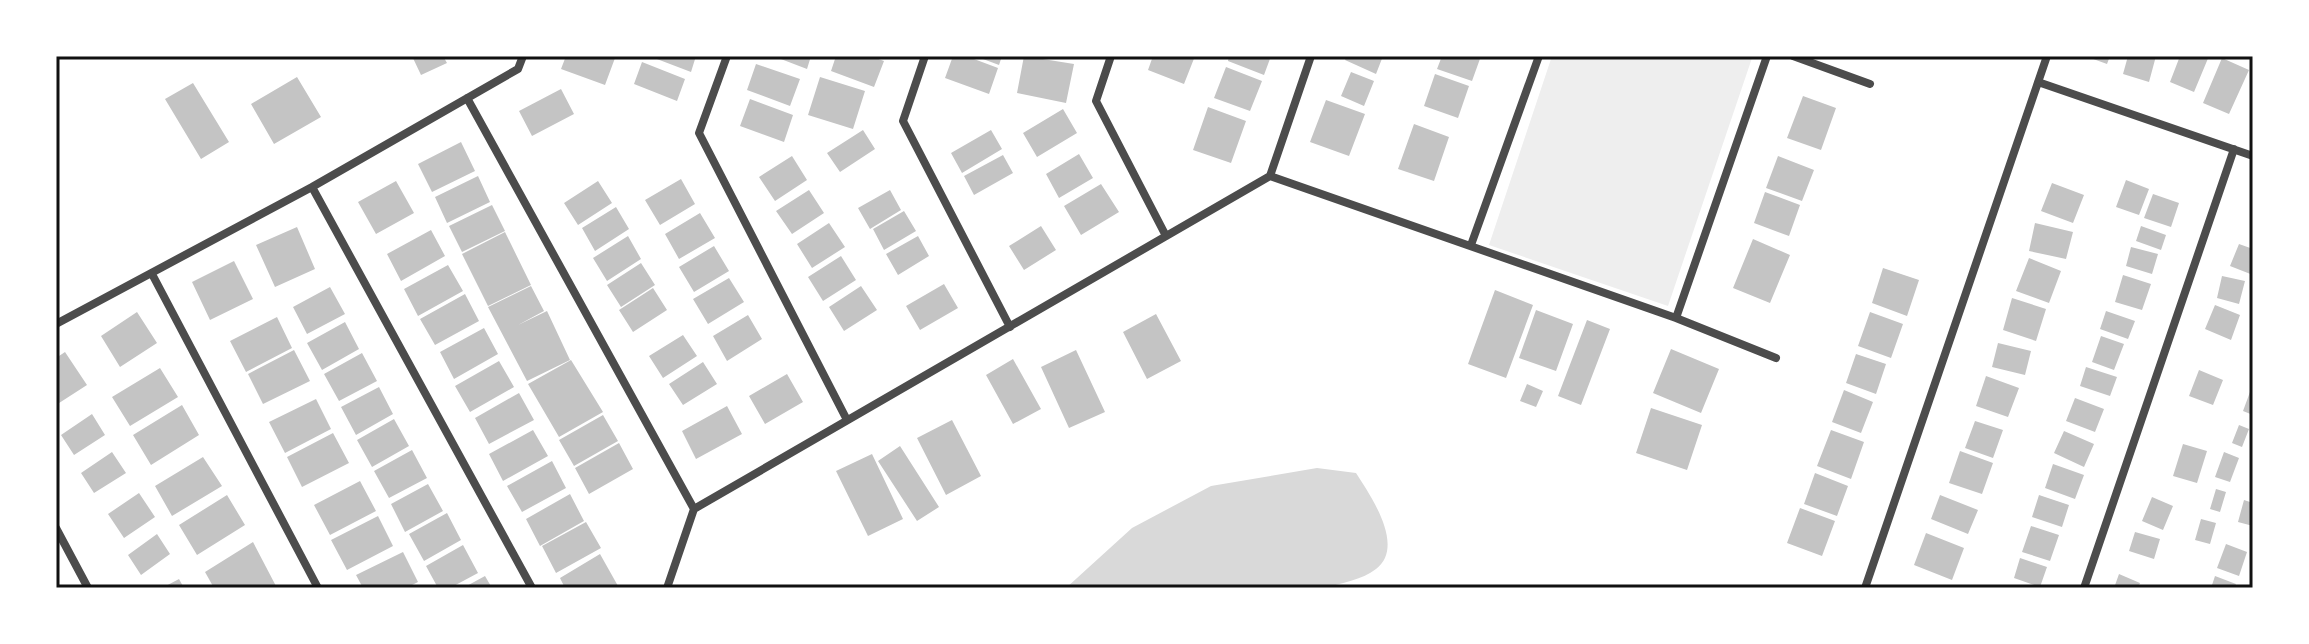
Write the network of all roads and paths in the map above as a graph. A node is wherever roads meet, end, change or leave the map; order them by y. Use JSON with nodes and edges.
{"nodes":[{"id":1,"x":523,"y":56,"type":"edge"},
{"id":2,"x":727,"y":56,"type":"edge"},
{"id":3,"x":925,"y":56,"type":"edge"},
{"id":4,"x":1111,"y":56,"type":"edge"},
{"id":5,"x":1311,"y":56,"type":"edge"},
{"id":6,"x":1539,"y":56,"type":"edge"},
{"id":7,"x":1767,"y":56,"type":"edge"},
{"id":8,"x":1793,"y":56,"type":"edge"},
{"id":9,"x":2047,"y":56,"type":"edge"},
{"id":10,"x":2038,"y":82,"type":"junction"},
{"id":11,"x":1870,"y":84,"type":"dead end"},
{"id":12,"x":467,"y":98,"type":"junction"},
{"id":13,"x":2234,"y":149,"type":"junction"},
{"id":14,"x":2253,"y":156,"type":"edge"},
{"id":15,"x":1270,"y":176,"type":"junction"},
{"id":16,"x":312,"y":187,"type":"junction"},
{"id":17,"x":1166,"y":236,"type":"junction"},
{"id":18,"x":1471,"y":245,"type":"junction"},
{"id":19,"x":152,"y":274,"type":"junction"},
{"id":20,"x":1676,"y":318,"type":"junction"},
{"id":21,"x":56,"y":324,"type":"edge"},
{"id":22,"x":1010,"y":327,"type":"junction"},
{"id":23,"x":1776,"y":358,"type":"dead end"},
{"id":24,"x":847,"y":420,"type":"junction"},
{"id":25,"x":694,"y":509,"type":"junction"},
{"id":26,"x":56,"y":528,"type":"edge"},
{"id":27,"x":88,"y":588,"type":"edge"},
{"id":28,"x":318,"y":588,"type":"edge"},
{"id":29,"x":532,"y":588,"type":"edge"},
{"id":30,"x":667,"y":588,"type":"edge"},
{"id":31,"x":1865,"y":588,"type":"edge"},
{"id":32,"x":2084,"y":588,"type":"edge"}],
"edges":[{"from":1,"to":12,"type":"street"},
{"from":2,"to":24,"type":"street"},
{"from":3,"to":22,"type":"street"},
{"from":4,"to":17,"type":"street"},
{"from":5,"to":15,"type":"street"},
{"from":6,"to":18,"type":"street"},
{"from":7,"to":20,"type":"street"},
{"from":8,"to":11,"type":"street"},
{"from":9,"to":10,"type":"street"},
{"from":10,"to":13,"type":"street"},
{"from":10,"to":31,"type":"street"},
{"from":12,"to":16,"type":"street"},
{"from":12,"to":25,"type":"street"},
{"from":13,"to":14,"type":"street"},
{"from":13,"to":32,"type":"street"},
{"from":15,"to":17,"type":"street"},
{"from":15,"to":18,"type":"street"},
{"from":16,"to":19,"type":"street"},
{"from":16,"to":29,"type":"street"},
{"from":17,"to":22,"type":"street"},
{"from":18,"to":20,"type":"street"},
{"from":19,"to":21,"type":"street"},
{"from":19,"to":28,"type":"street"},
{"from":20,"to":23,"type":"street"},
{"from":22,"to":24,"type":"street"},
{"from":24,"to":25,"type":"street"},
{"from":25,"to":30,"type":"street"},
{"from":26,"to":27,"type":"street"}]}
